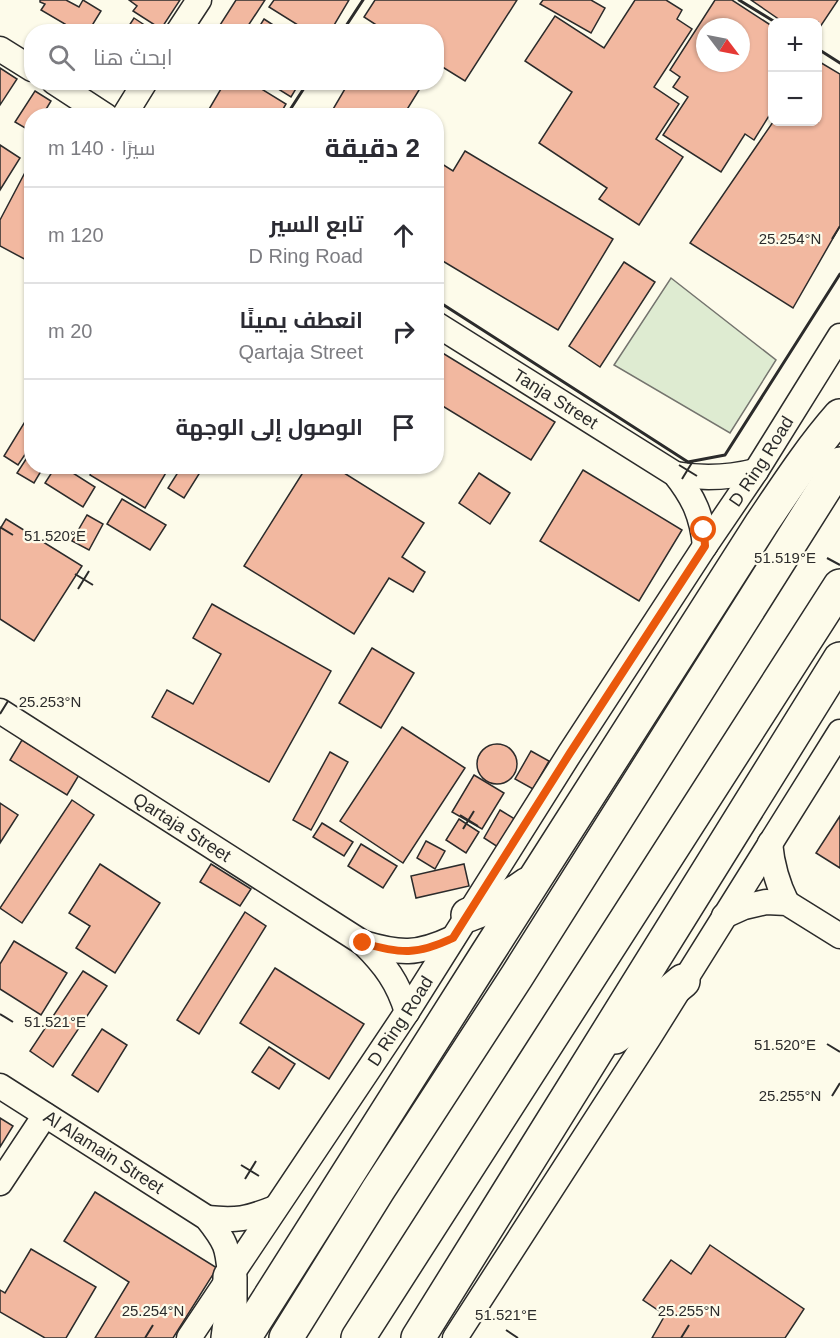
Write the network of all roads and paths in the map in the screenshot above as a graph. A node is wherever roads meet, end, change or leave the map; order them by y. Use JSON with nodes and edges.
{"nodes":[{"id":1,"x":199,"y":0,"type":"edge"},
{"id":2,"x":183,"y":24,"type":"edge"},
{"id":3,"x":0,"y":49,"type":"edge"},
{"id":4,"x":24,"y":64,"type":"edge"},
{"id":5,"x":66,"y":90,"type":"edge"},
{"id":6,"x":140,"y":90,"type":"edge"},
{"id":7,"x":94,"y":108,"type":"edge"},
{"id":8,"x":129,"y":108,"type":"edge"},
{"id":9,"x":444,"y":329,"type":"edge"},
{"id":10,"x":840,"y":336,"type":"edge"},
{"id":11,"x":840,"y":416,"type":"edge"},
{"id":12,"x":840,"y":464,"type":"edge"},
{"id":13,"x":756,"y":471,"type":"junction"},
{"id":14,"x":675,"y":474,"type":"junction"},
{"id":15,"x":705,"y":546,"type":"junction"},
{"id":16,"x":840,"y":586,"type":"edge"},
{"id":17,"x":840,"y":659,"type":"edge"},
{"id":18,"x":0,"y":711,"type":"edge"},
{"id":19,"x":840,"y":732,"type":"edge"},
{"id":20,"x":770,"y":843,"type":"junction"},
{"id":21,"x":537,"y":877,"type":"junction"},
{"id":22,"x":787,"y":903,"type":"junction"},
{"id":23,"x":724,"y":916,"type":"junction"},
{"id":24,"x":460,"y":926,"type":"junction"},
{"id":25,"x":840,"y":936,"type":"edge"},
{"id":26,"x":363,"y":943,"type":"junction"},
{"id":27,"x":683,"y":981,"type":"junction"},
{"id":28,"x":407,"y":1011,"type":"junction"},
{"id":29,"x":593,"y":1056,"type":"junction"},
{"id":30,"x":0,"y":1086,"type":"edge"},
{"id":31,"x":45,"y":1114,"type":"junction"},
{"id":32,"x":0,"y":1183,"type":"edge"},
{"id":33,"x":275,"y":1208,"type":"junction"},
{"id":34,"x":207,"y":1218,"type":"junction"},
{"id":35,"x":230,"y":1277,"type":"junction"},
{"id":36,"x":189,"y":1338,"type":"edge"},
{"id":37,"x":228,"y":1338,"type":"edge"},
{"id":38,"x":244,"y":1338,"type":"edge"},
{"id":39,"x":286,"y":1338,"type":"edge"},
{"id":40,"x":358,"y":1338,"type":"edge"},
{"id":41,"x":418,"y":1338,"type":"edge"},
{"id":42,"x":455,"y":1338,"type":"edge"}],
"edges":[{"from":1,"to":2,"type":"street"},
{"from":3,"to":4,"type":"street"},
{"from":5,"to":7,"type":"street"},
{"from":6,"to":8,"type":"street"},
{"from":9,"to":14,"type":"street","name":"Tanja Street"},
{"from":10,"to":13,"type":"street","name":"D Ring Road"},
{"from":11,"to":21,"type":"main road"},
{"from":12,"to":39,"type":"main road"},
{"from":13,"to":14,"type":"street","name":"Tanja Street"},
{"from":13,"to":15,"type":"street","name":"D Ring Road"},
{"from":14,"to":15,"type":"street","name":"Tanja Street"},
{"from":15,"to":24,"type":"street","name":"D Ring Road"},
{"from":16,"to":40,"type":"main road"},
{"from":17,"to":29,"type":"main road"},
{"from":18,"to":26,"type":"street","name":"Qartaja Street"},
{"from":19,"to":20,"type":"street"},
{"from":20,"to":22,"type":"street"},
{"from":20,"to":23,"type":"street"},
{"from":21,"to":24,"type":"main road"},
{"from":21,"to":38,"type":"main road"},
{"from":22,"to":23,"type":"street"},
{"from":22,"to":25,"type":"street"},
{"from":23,"to":27,"type":"street"},
{"from":24,"to":26,"type":"street","name":"Qartaja Street"},
{"from":24,"to":28,"type":"street","name":"D Ring Road"},
{"from":26,"to":28,"type":"street","name":"Qartaja Street"},
{"from":27,"to":29,"type":"main road"},
{"from":27,"to":42,"type":"street"},
{"from":28,"to":33,"type":"street","name":"D Ring Road"},
{"from":29,"to":41,"type":"main road"},
{"from":30,"to":31,"type":"street","name":"Al Alamain Street"},
{"from":31,"to":32,"type":"street"},
{"from":31,"to":34,"type":"street","name":"Al Alamain Street"},
{"from":33,"to":34,"type":"street"},
{"from":33,"to":35,"type":"street","name":"D Ring Road"},
{"from":34,"to":35,"type":"street","name":"Al Alamain Street"},
{"from":35,"to":36,"type":"street","name":"D Ring Road"},
{"from":35,"to":37,"type":"main road"}]}
